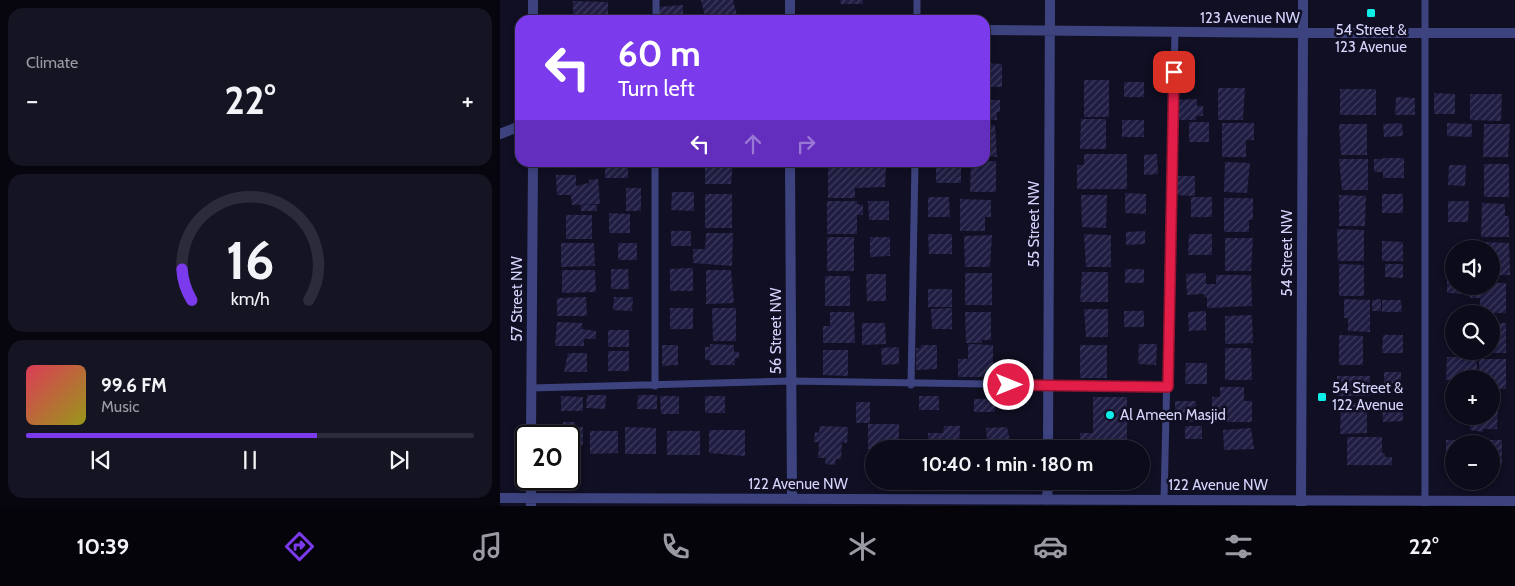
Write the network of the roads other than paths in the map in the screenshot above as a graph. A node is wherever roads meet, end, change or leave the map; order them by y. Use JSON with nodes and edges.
{"nodes":[{"id":1,"x":532,"y":0,"type":"edge"},
{"id":2,"x":656,"y":0,"type":"edge"},
{"id":3,"x":790,"y":0,"type":"edge"},
{"id":4,"x":917,"y":0,"type":"edge"},
{"id":5,"x":1050,"y":0,"type":"edge"},
{"id":6,"x":1303,"y":0,"type":"edge"},
{"id":7,"x":1425,"y":0,"type":"edge"},
{"id":8,"x":533,"y":15,"type":"edge"},
{"id":9,"x":656,"y":15,"type":"edge"},
{"id":10,"x":790,"y":15,"type":"edge"},
{"id":11,"x":917,"y":15,"type":"edge"},
{"id":12,"x":990,"y":30,"type":"edge"},
{"id":13,"x":1050,"y":30,"type":"junction"},
{"id":14,"x":1175,"y":32,"type":"junction"},
{"id":15,"x":1303,"y":33,"type":"junction"},
{"id":16,"x":1424,"y":33,"type":"junction"},
{"id":17,"x":1515,"y":33,"type":"edge"},
{"id":18,"x":515,"y":128,"type":"edge"},
{"id":19,"x":500,"y":134,"type":"edge"},
{"id":20,"x":533,"y":167,"type":"edge"},
{"id":21,"x":655,"y":167,"type":"edge"},
{"id":22,"x":790,"y":167,"type":"edge"},
{"id":23,"x":914,"y":167,"type":"edge"},
{"id":24,"x":791,"y":381,"type":"junction"},
{"id":25,"x":911,"y":385,"type":"junction"},
{"id":26,"x":654,"y":386,"type":"junction"},
{"id":27,"x":1048,"y":386,"type":"junction"},
{"id":28,"x":1168,"y":387,"type":"junction"},
{"id":29,"x":532,"y":388,"type":"junction"},
{"id":30,"x":532,"y":425,"type":"edge"},
{"id":31,"x":1048,"y":440,"type":"edge"},
{"id":32,"x":1048,"y":490,"type":"edge"},
{"id":33,"x":500,"y":498,"type":"edge"},
{"id":34,"x":792,"y":499,"type":"junction"},
{"id":35,"x":1048,"y":500,"type":"junction"},
{"id":36,"x":1164,"y":500,"type":"junction"},
{"id":37,"x":1515,"y":501,"type":"edge"},
{"id":38,"x":532,"y":502,"type":"edge"},
{"id":39,"x":1301,"y":503,"type":"edge"},
{"id":40,"x":1425,"y":504,"type":"edge"}],
"edges":[{"from":1,"to":8,"type":"street"},
{"from":2,"to":9,"type":"lane"},
{"from":3,"to":10,"type":"street"},
{"from":4,"to":11,"type":"lane"},
{"from":5,"to":13,"type":"street","name":"55 Street NW"},
{"from":6,"to":15,"type":"street","name":"54 Street NW"},
{"from":7,"to":16,"type":"lane"},
{"from":12,"to":13,"type":"street","name":"123 Avenue NW"},
{"from":13,"to":14,"type":"street","name":"123 Avenue NW"},
{"from":13,"to":27,"type":"street","name":"55 Street NW"},
{"from":14,"to":15,"type":"street","name":"123 Avenue NW"},
{"from":14,"to":28,"type":"lane"},
{"from":15,"to":16,"type":"street","name":"123 Avenue NW"},
{"from":15,"to":39,"type":"street","name":"54 Street NW"},
{"from":16,"to":17,"type":"street","name":"123 Avenue NW"},
{"from":16,"to":40,"type":"lane"},
{"from":18,"to":19,"type":"street"},
{"from":20,"to":29,"type":"street","name":"57 Street NW"},
{"from":21,"to":26,"type":"lane"},
{"from":22,"to":24,"type":"street","name":"56 Street NW"},
{"from":23,"to":25,"type":"lane"},
{"from":24,"to":25,"type":"lane"},
{"from":24,"to":26,"type":"lane"},
{"from":24,"to":34,"type":"street","name":"56 Street NW"},
{"from":25,"to":27,"type":"lane"},
{"from":26,"to":29,"type":"lane"},
{"from":27,"to":28,"type":"lane"},
{"from":27,"to":31,"type":"street","name":"55 Street NW"},
{"from":28,"to":36,"type":"lane"},
{"from":29,"to":30,"type":"street","name":"57 Street NW"},
{"from":32,"to":35,"type":"street"},
{"from":33,"to":38,"type":"street","name":"122 Avenue NW"},
{"from":34,"to":35,"type":"street","name":"122 Avenue NW"},
{"from":34,"to":38,"type":"street","name":"122 Avenue NW"},
{"from":35,"to":36,"type":"street","name":"122 Avenue NW"},
{"from":36,"to":39,"type":"street","name":"122 Avenue NW"},
{"from":37,"to":40,"type":"street","name":"122 Avenue NW"},
{"from":39,"to":40,"type":"street","name":"122 Avenue NW"}]}
